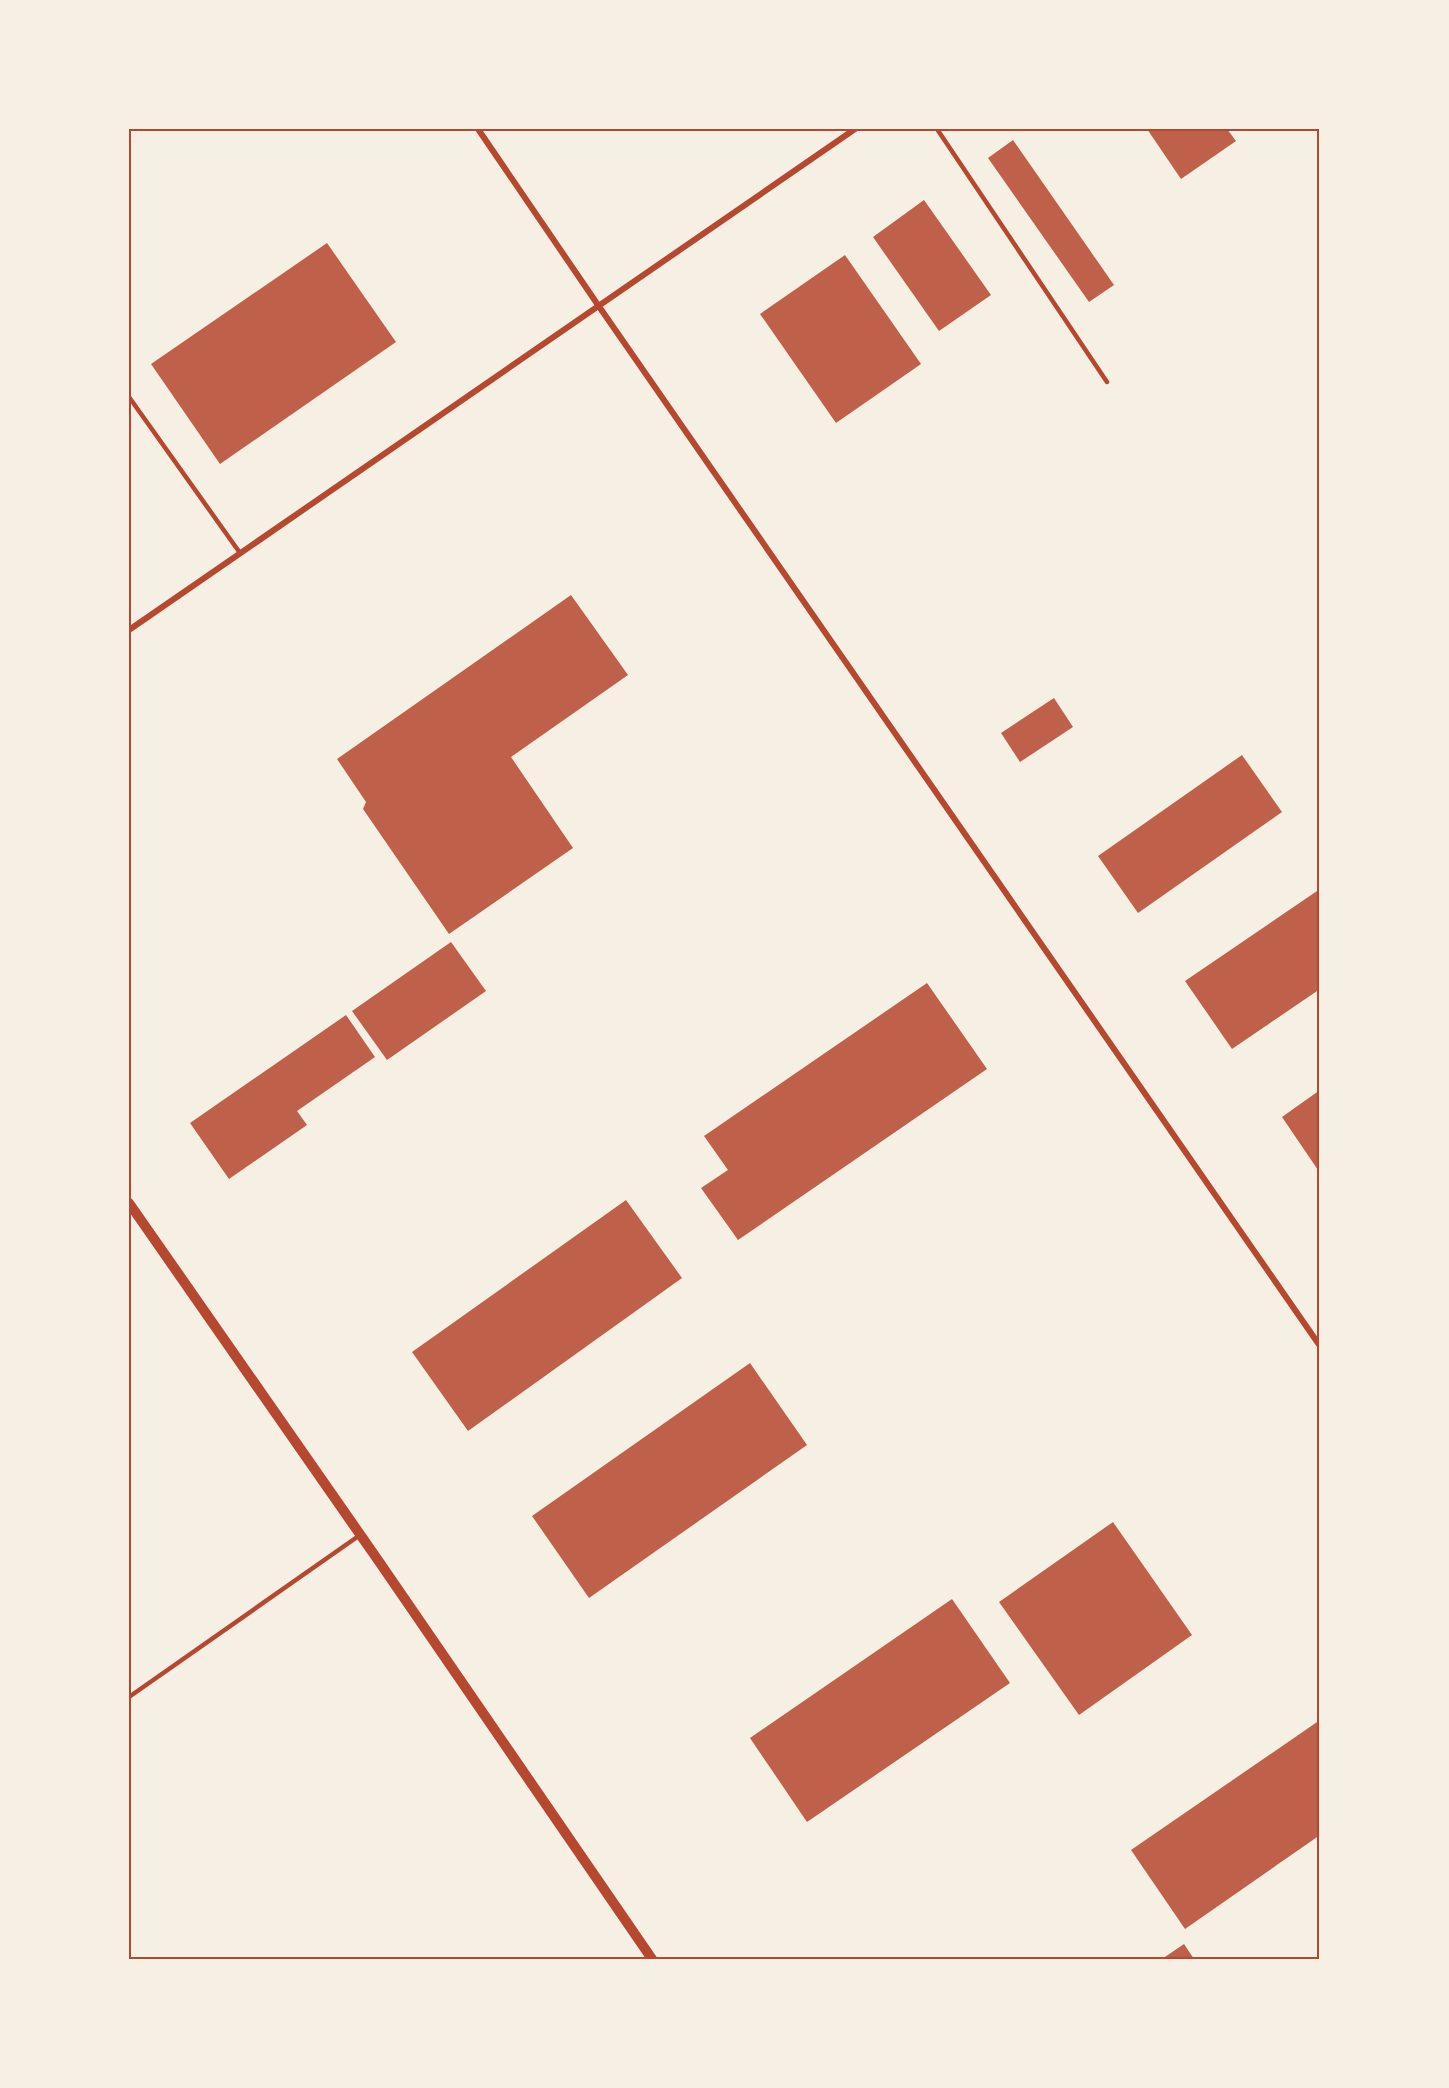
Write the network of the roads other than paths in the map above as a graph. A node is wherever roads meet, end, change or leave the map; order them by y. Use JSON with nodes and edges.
{"nodes":[{"id":1,"x":478,"y":129,"type":"edge"},
{"id":2,"x":855,"y":129,"type":"edge"},
{"id":3,"x":937,"y":129,"type":"edge"},
{"id":4,"x":598,"y":305,"type":"junction"},
{"id":5,"x":1107,"y":382,"type":"dead end"},
{"id":6,"x":129,"y":397,"type":"edge"},
{"id":7,"x":240,"y":553,"type":"junction"},
{"id":8,"x":129,"y":630,"type":"edge"},
{"id":9,"x":129,"y":1203,"type":"edge"},
{"id":10,"x":1320,"y":1346,"type":"edge"},
{"id":11,"x":360,"y":1535,"type":"junction"},
{"id":12,"x":129,"y":1697,"type":"edge"},
{"id":13,"x":652,"y":1959,"type":"edge"}],
"edges":[{"from":1,"to":4,"type":"street"},
{"from":2,"to":4,"type":"street"},
{"from":3,"to":5,"type":"lane"},
{"from":4,"to":7,"type":"street"},
{"from":4,"to":10,"type":"street"},
{"from":6,"to":7,"type":"lane"},
{"from":7,"to":8,"type":"street"},
{"from":9,"to":11,"type":"street"},
{"from":11,"to":12,"type":"lane"},
{"from":11,"to":13,"type":"street"}]}
